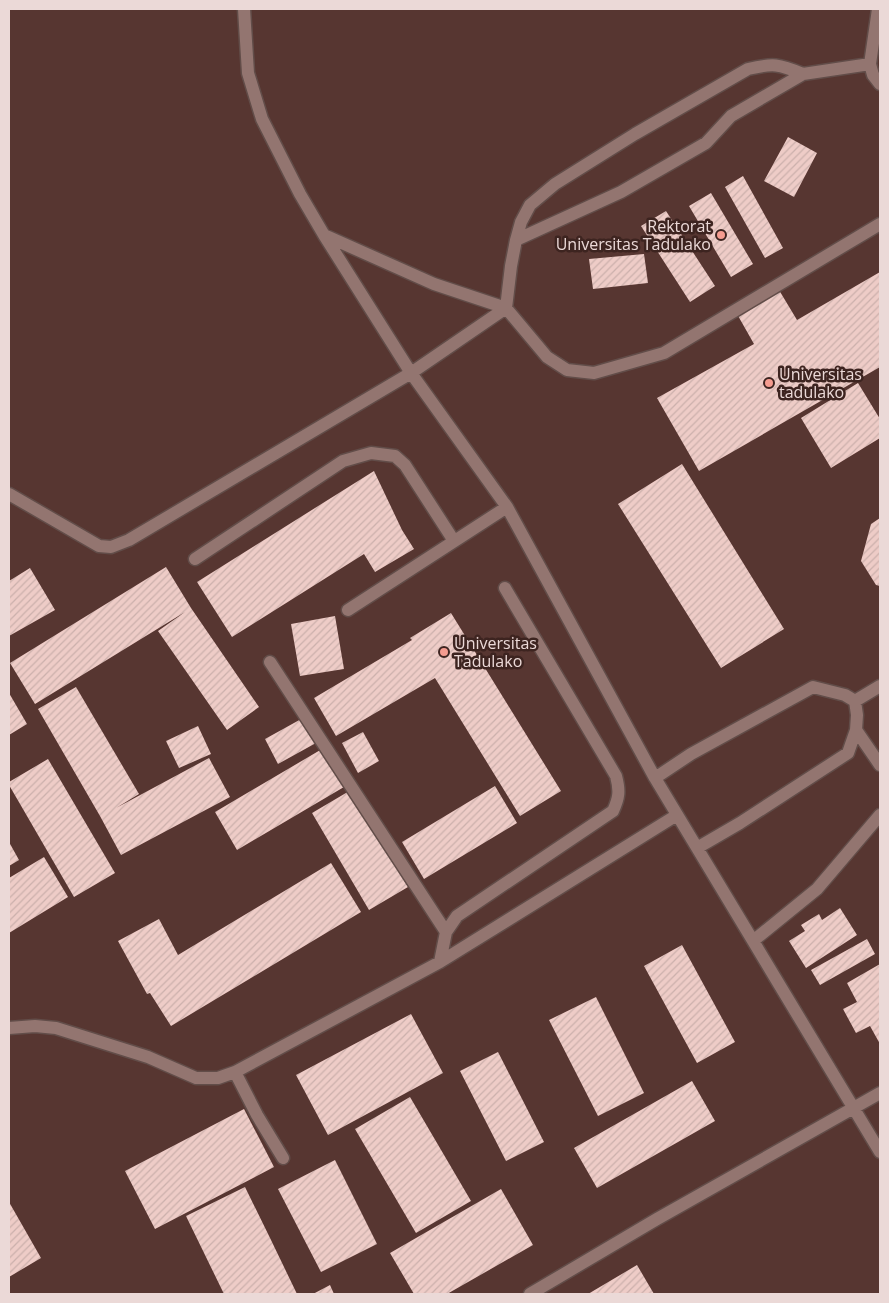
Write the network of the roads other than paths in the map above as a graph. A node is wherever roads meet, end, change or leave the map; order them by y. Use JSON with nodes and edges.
{"nodes":[{"id":1,"x":244,"y":9,"type":"edge"},
{"id":2,"x":878,"y":9,"type":"edge"},
{"id":3,"x":870,"y":64,"type":"junction"},
{"id":4,"x":803,"y":74,"type":"junction"},
{"id":5,"x":880,"y":84,"type":"edge"},
{"id":6,"x":880,"y":224,"type":"edge"},
{"id":7,"x":324,"y":235,"type":"junction"},
{"id":8,"x":516,"y":240,"type":"junction"},
{"id":9,"x":506,"y":308,"type":"junction"},
{"id":10,"x":411,"y":373,"type":"junction"},
{"id":11,"x":9,"y":494,"type":"edge"},
{"id":12,"x":507,"y":507,"type":"junction"},
{"id":13,"x":454,"y":541,"type":"junction"},
{"id":14,"x":194,"y":559,"type":"dead end"},
{"id":15,"x":505,"y":588,"type":"dead end"},
{"id":16,"x":348,"y":610,"type":"dead end"},
{"id":17,"x":270,"y":662,"type":"dead end"},
{"id":18,"x":880,"y":686,"type":"edge"},
{"id":19,"x":855,"y":702,"type":"junction"},
{"id":20,"x":856,"y":730,"type":"junction"},
{"id":21,"x":880,"y":765,"type":"edge"},
{"id":22,"x":655,"y":778,"type":"junction"},
{"id":23,"x":677,"y":815,"type":"junction"},
{"id":24,"x":880,"y":815,"type":"edge"},
{"id":25,"x":697,"y":848,"type":"junction"},
{"id":26,"x":446,"y":932,"type":"junction"},
{"id":27,"x":753,"y":941,"type":"junction"},
{"id":28,"x":440,"y":962,"type":"junction"},
{"id":29,"x":9,"y":1028,"type":"edge"},
{"id":30,"x":235,"y":1072,"type":"junction"},
{"id":31,"x":880,"y":1093,"type":"edge"},
{"id":32,"x":853,"y":1108,"type":"junction"},
{"id":33,"x":880,"y":1152,"type":"edge"},
{"id":34,"x":283,"y":1158,"type":"dead end"},
{"id":35,"x":530,"y":1294,"type":"edge"}],
"edges":[{"from":1,"to":7,"type":"lane"},
{"from":2,"to":3,"type":"lane"},
{"from":3,"to":4,"type":"lane"},
{"from":3,"to":5,"type":"lane"},
{"from":4,"to":8,"type":"lane"},
{"from":4,"to":8,"type":"lane"},
{"from":6,"to":9,"type":"lane"},
{"from":7,"to":9,"type":"lane"},
{"from":7,"to":10,"type":"lane"},
{"from":8,"to":9,"type":"lane"},
{"from":9,"to":10,"type":"lane"},
{"from":10,"to":11,"type":"lane"},
{"from":10,"to":12,"type":"lane"},
{"from":12,"to":13,"type":"lane"},
{"from":12,"to":22,"type":"lane"},
{"from":13,"to":14,"type":"lane"},
{"from":13,"to":16,"type":"lane"},
{"from":15,"to":26,"type":"lane"},
{"from":17,"to":26,"type":"lane"},
{"from":18,"to":19,"type":"lane"},
{"from":19,"to":20,"type":"lane"},
{"from":19,"to":22,"type":"lane"},
{"from":20,"to":21,"type":"lane"},
{"from":20,"to":25,"type":"lane"},
{"from":22,"to":23,"type":"lane"},
{"from":23,"to":25,"type":"lane"},
{"from":23,"to":28,"type":"lane"},
{"from":24,"to":27,"type":"lane"},
{"from":25,"to":27,"type":"lane"},
{"from":26,"to":28,"type":"lane"},
{"from":27,"to":32,"type":"lane"},
{"from":28,"to":30,"type":"lane"},
{"from":29,"to":30,"type":"lane"},
{"from":30,"to":34,"type":"lane"},
{"from":31,"to":32,"type":"lane"},
{"from":32,"to":33,"type":"lane"},
{"from":32,"to":35,"type":"lane"}]}
